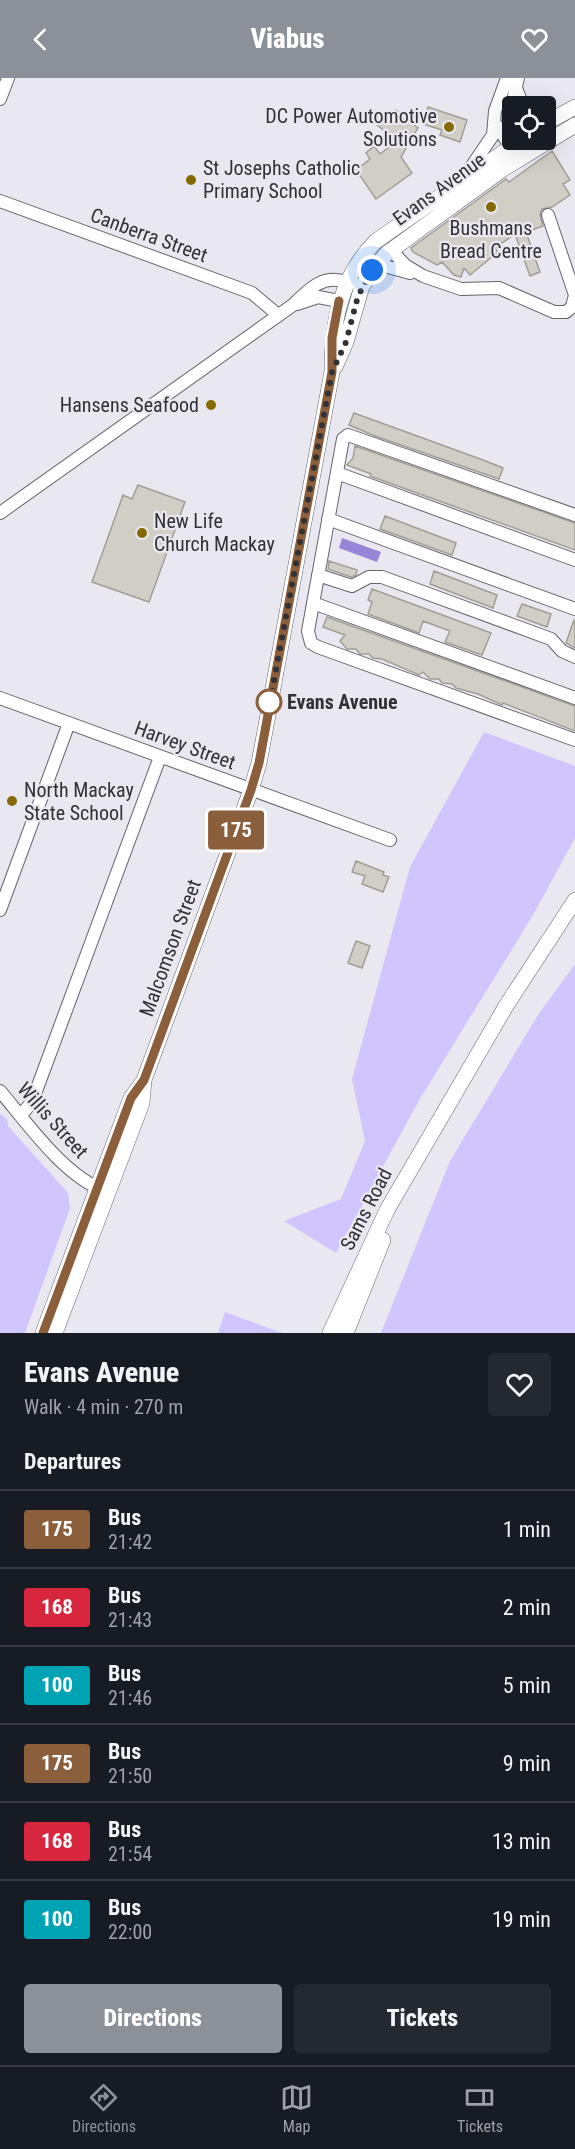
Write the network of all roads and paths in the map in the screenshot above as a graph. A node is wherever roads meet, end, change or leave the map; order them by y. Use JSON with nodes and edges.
{"nodes":[{"id":1,"x":8,"y":78,"type":"edge"},
{"id":2,"x":514,"y":80,"type":"edge"},
{"id":3,"x":513,"y":96,"type":"edge"},
{"id":4,"x":518,"y":96,"type":"edge"},
{"id":5,"x":0,"y":99,"type":"edge"},
{"id":6,"x":575,"y":107,"type":"edge"},
{"id":7,"x":556,"y":117,"type":"edge"},
{"id":8,"x":495,"y":123,"type":"junction"},
{"id":9,"x":575,"y":125,"type":"edge"},
{"id":10,"x":502,"y":130,"type":"edge"},
{"id":11,"x":556,"y":132,"type":"edge"},
{"id":12,"x":512,"y":150,"type":"edge"},
{"id":13,"x":514,"y":150,"type":"edge"},
{"id":14,"x":463,"y":180,"type":"junction"},
{"id":15,"x":0,"y":201,"type":"edge"},
{"id":16,"x":548,"y":215,"type":"dead end"},
{"id":17,"x":391,"y":249,"type":"junction"},
{"id":18,"x":368,"y":250,"type":"junction"},
{"id":19,"x":377,"y":264,"type":"junction"},
{"id":20,"x":423,"y":276,"type":"junction"},
{"id":21,"x":348,"y":296,"type":"junction"},
{"id":22,"x":293,"y":305,"type":"junction"},
{"id":23,"x":278,"y":315,"type":"junction"},
{"id":24,"x":337,"y":473,"type":"junction"},
{"id":25,"x":0,"y":513,"type":"edge"},
{"id":26,"x":575,"y":515,"type":"edge"},
{"id":27,"x":328,"y":519,"type":"junction"},
{"id":28,"x":575,"y":560,"type":"edge"},
{"id":29,"x":318,"y":575,"type":"junction"},
{"id":30,"x":313,"y":603,"type":"junction"},
{"id":31,"x":575,"y":609,"type":"edge"},
{"id":32,"x":575,"y":657,"type":"edge"},
{"id":33,"x":0,"y":698,"type":"edge"},
{"id":34,"x":575,"y":698,"type":"edge"},
{"id":35,"x":69,"y":723,"type":"junction"},
{"id":36,"x":575,"y":740,"type":"edge"},
{"id":37,"x":160,"y":757,"type":"junction"},
{"id":38,"x":251,"y":790,"type":"junction"},
{"id":39,"x":390,"y":840,"type":"dead end"},
{"id":40,"x":575,"y":900,"type":"edge"},
{"id":41,"x":0,"y":910,"type":"edge"},
{"id":42,"x":0,"y":1091,"type":"edge"},
{"id":43,"x":446,"y":1107,"type":"junction"},
{"id":44,"x":21,"y":1115,"type":"junction"},
{"id":45,"x":103,"y":1190,"type":"junction"},
{"id":46,"x":43,"y":1333,"type":"edge"},
{"id":47,"x":56,"y":1333,"type":"edge"},
{"id":48,"x":330,"y":1333,"type":"edge"},
{"id":49,"x":346,"y":1333,"type":"edge"}],
"edges":[{"from":1,"to":5,"type":"street"},
{"from":2,"to":3,"type":"street"},
{"from":2,"to":4,"type":"street"},
{"from":2,"to":8,"type":"street"},
{"from":6,"to":7,"type":"main road"},
{"from":8,"to":10,"type":"street"},
{"from":8,"to":14,"type":"street"},
{"from":9,"to":11,"type":"main road","name":"Evans Avenue"},
{"from":12,"to":14,"type":"main road","name":"Evans Avenue"},
{"from":13,"to":17,"type":"main road","name":"Evans Avenue"},
{"from":14,"to":18,"type":"main road","name":"Evans Avenue"},
{"from":15,"to":23,"type":"street","name":"Canberra Street"},
{"from":16,"to":20,"type":"street"},
{"from":17,"to":18,"type":"main road"},
{"from":17,"to":19,"type":"main road","name":"Evans Avenue"},
{"from":17,"to":20,"type":"street"},
{"from":18,"to":21,"type":"main road","name":"Evans Avenue"},
{"from":19,"to":20,"type":"street"},
{"from":19,"to":21,"type":"main road","name":"Evans Avenue"},
{"from":21,"to":22,"type":"street"},
{"from":21,"to":22,"type":"street"},
{"from":21,"to":38,"type":"main road","name":"Malcomson Street"},
{"from":22,"to":23,"type":"street"},
{"from":23,"to":25,"type":"street"},
{"from":24,"to":26,"type":"street"},
{"from":24,"to":27,"type":"street"},
{"from":24,"to":28,"type":"street"},
{"from":27,"to":29,"type":"street"},
{"from":27,"to":31,"type":"street"},
{"from":29,"to":30,"type":"street"},
{"from":29,"to":32,"type":"street"},
{"from":30,"to":34,"type":"street"},
{"from":30,"to":36,"type":"street"},
{"from":33,"to":35,"type":"street","name":"Harvey Street"},
{"from":35,"to":37,"type":"street","name":"Harvey Street"},
{"from":35,"to":41,"type":"street"},
{"from":37,"to":38,"type":"street","name":"Harvey Street"},
{"from":37,"to":44,"type":"street"},
{"from":38,"to":39,"type":"street","name":"Harvey Street"},
{"from":38,"to":45,"type":"main road","name":"Malcomson Street"},
{"from":40,"to":43,"type":"main road","name":"Sams Road"},
{"from":42,"to":44,"type":"street","name":"Willis Street"},
{"from":43,"to":48,"type":"main road","name":"Sams Road"},
{"from":43,"to":49,"type":"main road","name":"Sams Road"},
{"from":44,"to":45,"type":"street","name":"Willis Street"},
{"from":45,"to":46,"type":"main road","name":"Malcomson Street"},
{"from":45,"to":47,"type":"main road","name":"Malcomson Street"}]}
